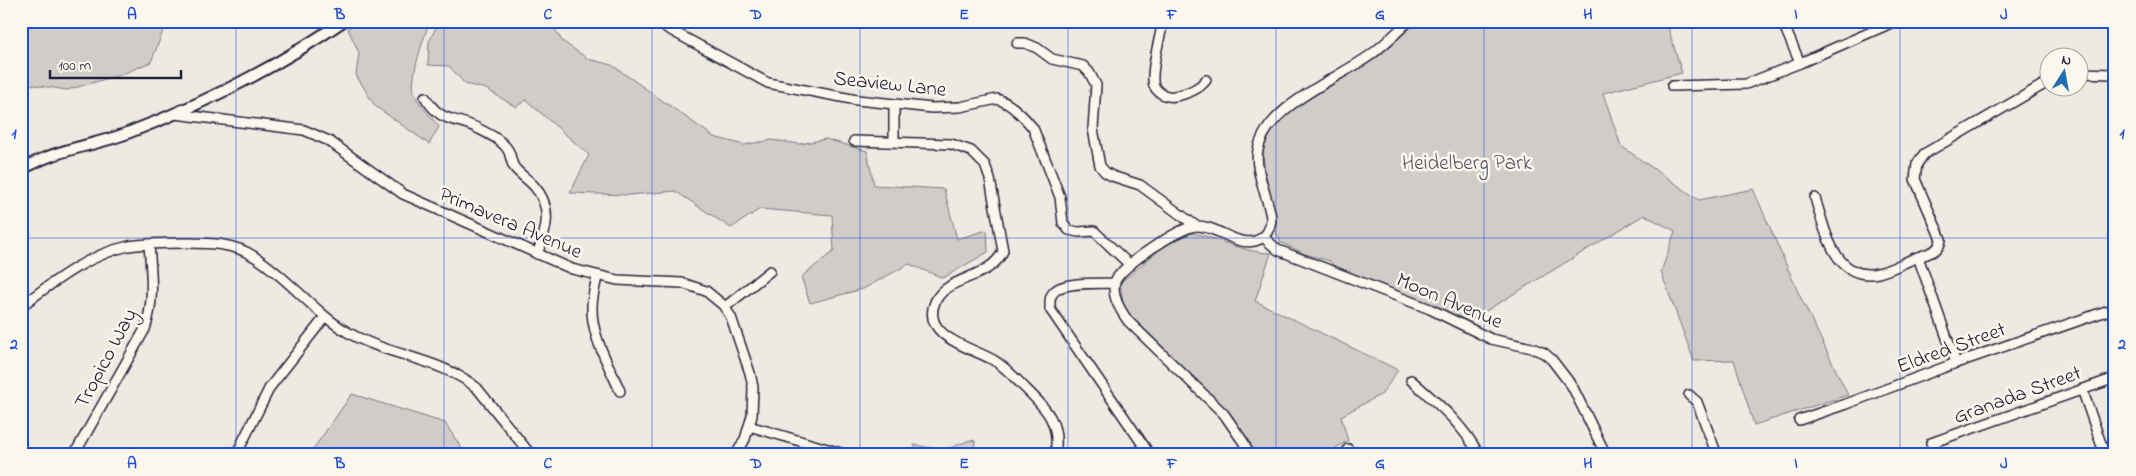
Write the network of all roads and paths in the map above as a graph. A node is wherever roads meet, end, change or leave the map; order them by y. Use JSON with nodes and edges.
{"nodes":[{"id":1,"x":343,"y":21,"type":"edge"},
{"id":2,"x":654,"y":21,"type":"edge"},
{"id":3,"x":1163,"y":21,"type":"edge"},
{"id":4,"x":1409,"y":21,"type":"edge"},
{"id":5,"x":1782,"y":21,"type":"edge"},
{"id":6,"x":1896,"y":21,"type":"edge"},
{"id":7,"x":1017,"y":43,"type":"dead end"},
{"id":8,"x":1800,"y":63,"type":"junction"},
{"id":9,"x":2088,"y":73,"type":"edge"},
{"id":10,"x":2115,"y":74,"type":"edge"},
{"id":11,"x":1206,"y":80,"type":"dead end"},
{"id":12,"x":1672,"y":86,"type":"dead end"},
{"id":13,"x":2038,"y":88,"type":"edge"},
{"id":14,"x":425,"y":97,"type":"dead end"},
{"id":15,"x":894,"y":104,"type":"junction"},
{"id":16,"x":173,"y":113,"type":"junction"},
{"id":17,"x":854,"y":141,"type":"dead end"},
{"id":18,"x":894,"y":142,"type":"junction"},
{"id":19,"x":21,"y":170,"type":"edge"},
{"id":20,"x":1815,"y":198,"type":"dead end"},
{"id":21,"x":1196,"y":226,"type":"junction"},
{"id":22,"x":1263,"y":237,"type":"junction"},
{"id":23,"x":150,"y":244,"type":"junction"},
{"id":24,"x":537,"y":254,"type":"junction"},
{"id":25,"x":1918,"y":257,"type":"junction"},
{"id":26,"x":1130,"y":265,"type":"junction"},
{"id":27,"x":770,"y":271,"type":"dead end"},
{"id":28,"x":597,"y":276,"type":"junction"},
{"id":29,"x":1114,"y":283,"type":"junction"},
{"id":30,"x":21,"y":306,"type":"edge"},
{"id":31,"x":725,"y":307,"type":"junction"},
{"id":32,"x":2115,"y":308,"type":"edge"},
{"id":33,"x":325,"y":316,"type":"junction"},
{"id":34,"x":1956,"y":364,"type":"junction"},
{"id":35,"x":2115,"y":378,"type":"edge"},
{"id":36,"x":1411,"y":380,"type":"dead end"},
{"id":37,"x":2082,"y":389,"type":"junction"},
{"id":38,"x":620,"y":392,"type":"dead end"},
{"id":39,"x":1690,"y":395,"type":"dead end"},
{"id":40,"x":1799,"y":420,"type":"dead end"},
{"id":41,"x":749,"y":426,"type":"junction"},
{"id":42,"x":1931,"y":443,"type":"dead end"},
{"id":43,"x":1146,"y":449,"type":"dead end"},
{"id":44,"x":841,"y":453,"type":"dead end"},
{"id":45,"x":74,"y":455,"type":"edge"},
{"id":46,"x":236,"y":455,"type":"edge"},
{"id":47,"x":531,"y":455,"type":"edge"},
{"id":48,"x":736,"y":455,"type":"edge"},
{"id":49,"x":1055,"y":455,"type":"edge"},
{"id":50,"x":1249,"y":455,"type":"edge"},
{"id":51,"x":1479,"y":455,"type":"edge"},
{"id":52,"x":1606,"y":455,"type":"edge"},
{"id":53,"x":1717,"y":455,"type":"edge"},
{"id":54,"x":2105,"y":455,"type":"edge"}],
"edges":[{"from":1,"to":16,"type":"street"},
{"from":2,"to":15,"type":"street","name":"Seaview Lane"},
{"from":3,"to":11,"type":"street"},
{"from":4,"to":22,"type":"street"},
{"from":5,"to":8,"type":"street"},
{"from":6,"to":8,"type":"street"},
{"from":7,"to":21,"type":"street"},
{"from":8,"to":12,"type":"street"},
{"from":9,"to":10,"type":"street"},
{"from":13,"to":25,"type":"street"},
{"from":14,"to":24,"type":"street"},
{"from":15,"to":18,"type":"street"},
{"from":15,"to":26,"type":"street","name":"Seaview Lane"},
{"from":16,"to":19,"type":"street"},
{"from":16,"to":24,"type":"street","name":"Primavera Avenue"},
{"from":17,"to":18,"type":"street"},
{"from":18,"to":49,"type":"street"},
{"from":20,"to":25,"type":"street"},
{"from":21,"to":22,"type":"street"},
{"from":21,"to":26,"type":"street"},
{"from":22,"to":52,"type":"street","name":"Moon Avenue"},
{"from":23,"to":30,"type":"street"},
{"from":23,"to":33,"type":"street"},
{"from":23,"to":45,"type":"street","name":"Tropico Way"},
{"from":24,"to":28,"type":"street","name":"Primavera Avenue"},
{"from":25,"to":34,"type":"street"},
{"from":26,"to":29,"type":"street"},
{"from":27,"to":31,"type":"street"},
{"from":28,"to":31,"type":"street","name":"Primavera Avenue"},
{"from":28,"to":38,"type":"street"},
{"from":29,"to":43,"type":"street"},
{"from":29,"to":50,"type":"street"},
{"from":31,"to":41,"type":"street","name":"Primavera Avenue"},
{"from":32,"to":34,"type":"street","name":"Eldred Street"},
{"from":33,"to":46,"type":"street"},
{"from":33,"to":47,"type":"street"},
{"from":34,"to":40,"type":"street","name":"Eldred Street"},
{"from":35,"to":37,"type":"street","name":"Granada Street"},
{"from":36,"to":51,"type":"street"},
{"from":37,"to":42,"type":"street","name":"Granada Street"},
{"from":37,"to":54,"type":"street"},
{"from":39,"to":53,"type":"street"},
{"from":41,"to":44,"type":"street"},
{"from":41,"to":48,"type":"street","name":"Primavera Avenue"}]}
